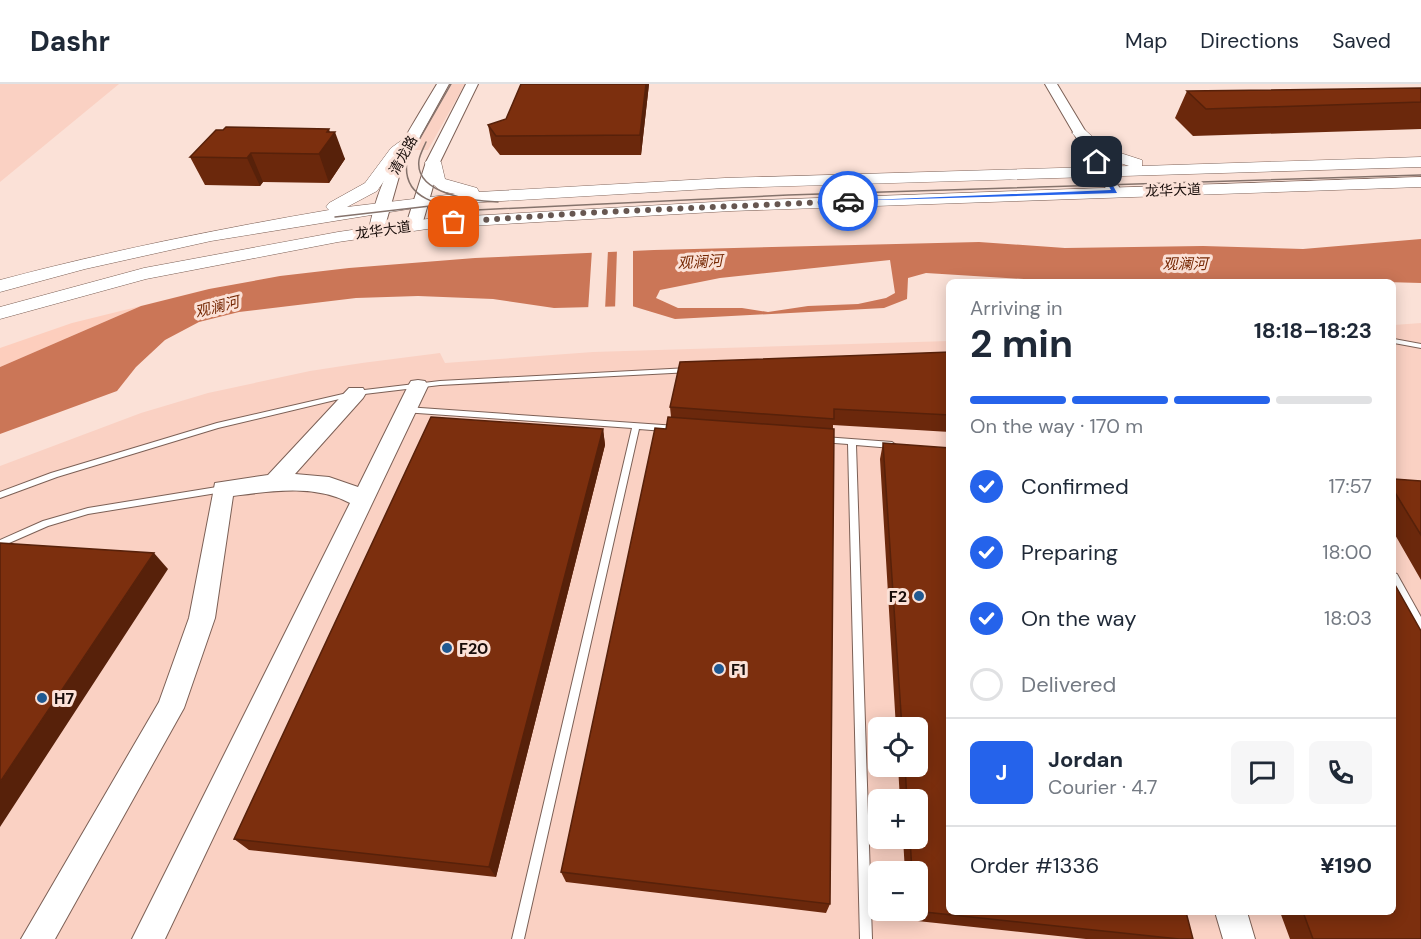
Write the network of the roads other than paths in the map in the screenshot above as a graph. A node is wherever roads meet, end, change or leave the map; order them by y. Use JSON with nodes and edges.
{"nodes":[{"id":1,"x":443,"y":84,"type":"edge"},
{"id":2,"x":472,"y":84,"type":"edge"},
{"id":3,"x":1041,"y":84,"type":"edge"},
{"id":4,"x":1052,"y":84,"type":"edge"},
{"id":5,"x":1080,"y":133,"type":"junction"},
{"id":6,"x":413,"y":136,"type":"junction"},
{"id":7,"x":434,"y":162,"type":"junction"},
{"id":8,"x":1421,"y":162,"type":"edge"},
{"id":9,"x":1191,"y":169,"type":"junction"},
{"id":10,"x":1096,"y":172,"type":"junction"},
{"id":11,"x":1421,"y":182,"type":"edge"},
{"id":12,"x":1109,"y":192,"type":"junction"},
{"id":13,"x":513,"y":194,"type":"junction"},
{"id":14,"x":420,"y":201,"type":"junction"},
{"id":15,"x":379,"y":207,"type":"junction"},
{"id":16,"x":280,"y":224,"type":"junction"},
{"id":17,"x":414,"y":225,"type":"junction"},
{"id":18,"x":377,"y":230,"type":"junction"},
{"id":19,"x":0,"y":286,"type":"edge"},
{"id":20,"x":0,"y":313,"type":"edge"},
{"id":21,"x":1396,"y":341,"type":"edge"},
{"id":22,"x":1421,"y":346,"type":"edge"},
{"id":23,"x":701,"y":369,"type":"edge"},
{"id":24,"x":418,"y":386,"type":"junction"},
{"id":25,"x":356,"y":393,"type":"junction"},
{"id":26,"x":406,"y":410,"type":"junction"},
{"id":27,"x":636,"y":426,"type":"junction"},
{"id":28,"x":681,"y":430,"type":"edge"},
{"id":29,"x":818,"y":439,"type":"edge"},
{"id":30,"x":852,"y":442,"type":"junction"},
{"id":31,"x":906,"y":446,"type":"edge"},
{"id":32,"x":275,"y":482,"type":"junction"},
{"id":33,"x":224,"y":489,"type":"junction"},
{"id":34,"x":0,"y":495,"type":"edge"},
{"id":35,"x":362,"y":499,"type":"junction"},
{"id":36,"x":0,"y":544,"type":"edge"},
{"id":37,"x":1396,"y":581,"type":"edge"},
{"id":38,"x":1421,"y":626,"type":"edge"},
{"id":39,"x":1232,"y":915,"type":"edge"},
{"id":40,"x":37,"y":939,"type":"edge"},
{"id":41,"x":147,"y":939,"type":"edge"},
{"id":42,"x":518,"y":939,"type":"edge"},
{"id":43,"x":866,"y":939,"type":"edge"},
{"id":44,"x":1239,"y":939,"type":"edge"}],
"edges":[{"from":1,"to":6,"type":"street","name":"清龙路"},
{"from":2,"to":7,"type":"street","name":"清龙路"},
{"from":3,"to":10,"type":"street"},
{"from":4,"to":5,"type":"street"},
{"from":5,"to":9,"type":"main road"},
{"from":5,"to":10,"type":"street"},
{"from":6,"to":15,"type":"street","name":"清龙路"},
{"from":6,"to":16,"type":"main road"},
{"from":7,"to":13,"type":"main road"},
{"from":7,"to":14,"type":"street","name":"清龙路"},
{"from":8,"to":9,"type":"main road","name":"龙华大道"},
{"from":9,"to":10,"type":"main road","name":"龙华大道"},
{"from":10,"to":12,"type":"street"},
{"from":10,"to":13,"type":"main road","name":"龙华大道"},
{"from":11,"to":12,"type":"main road","name":"龙华大道"},
{"from":12,"to":17,"type":"main road","name":"龙华大道"},
{"from":13,"to":14,"type":"main road","name":"龙华大道"},
{"from":14,"to":15,"type":"main road","name":"龙华大道"},
{"from":14,"to":17,"type":"street","name":"清龙路"},
{"from":15,"to":16,"type":"main road","name":"龙华大道"},
{"from":15,"to":18,"type":"street","name":"清龙路"},
{"from":16,"to":19,"type":"main road","name":"龙华大道"},
{"from":17,"to":18,"type":"main road","name":"龙华大道"},
{"from":18,"to":20,"type":"main road","name":"龙华大道"},
{"from":21,"to":22,"type":"lane"},
{"from":23,"to":24,"type":"lane"},
{"from":24,"to":25,"type":"lane"},
{"from":24,"to":26,"type":"street"},
{"from":25,"to":32,"type":"street"},
{"from":25,"to":34,"type":"lane"},
{"from":26,"to":27,"type":"lane"},
{"from":26,"to":35,"type":"street"},
{"from":27,"to":28,"type":"lane"},
{"from":27,"to":42,"type":"lane"},
{"from":29,"to":30,"type":"lane"},
{"from":30,"to":31,"type":"lane"},
{"from":30,"to":43,"type":"lane"},
{"from":32,"to":33,"type":"street"},
{"from":32,"to":35,"type":"street"},
{"from":33,"to":36,"type":"lane"},
{"from":33,"to":40,"type":"street"},
{"from":35,"to":41,"type":"street"},
{"from":37,"to":38,"type":"lane"},
{"from":39,"to":44,"type":"street"}]}
